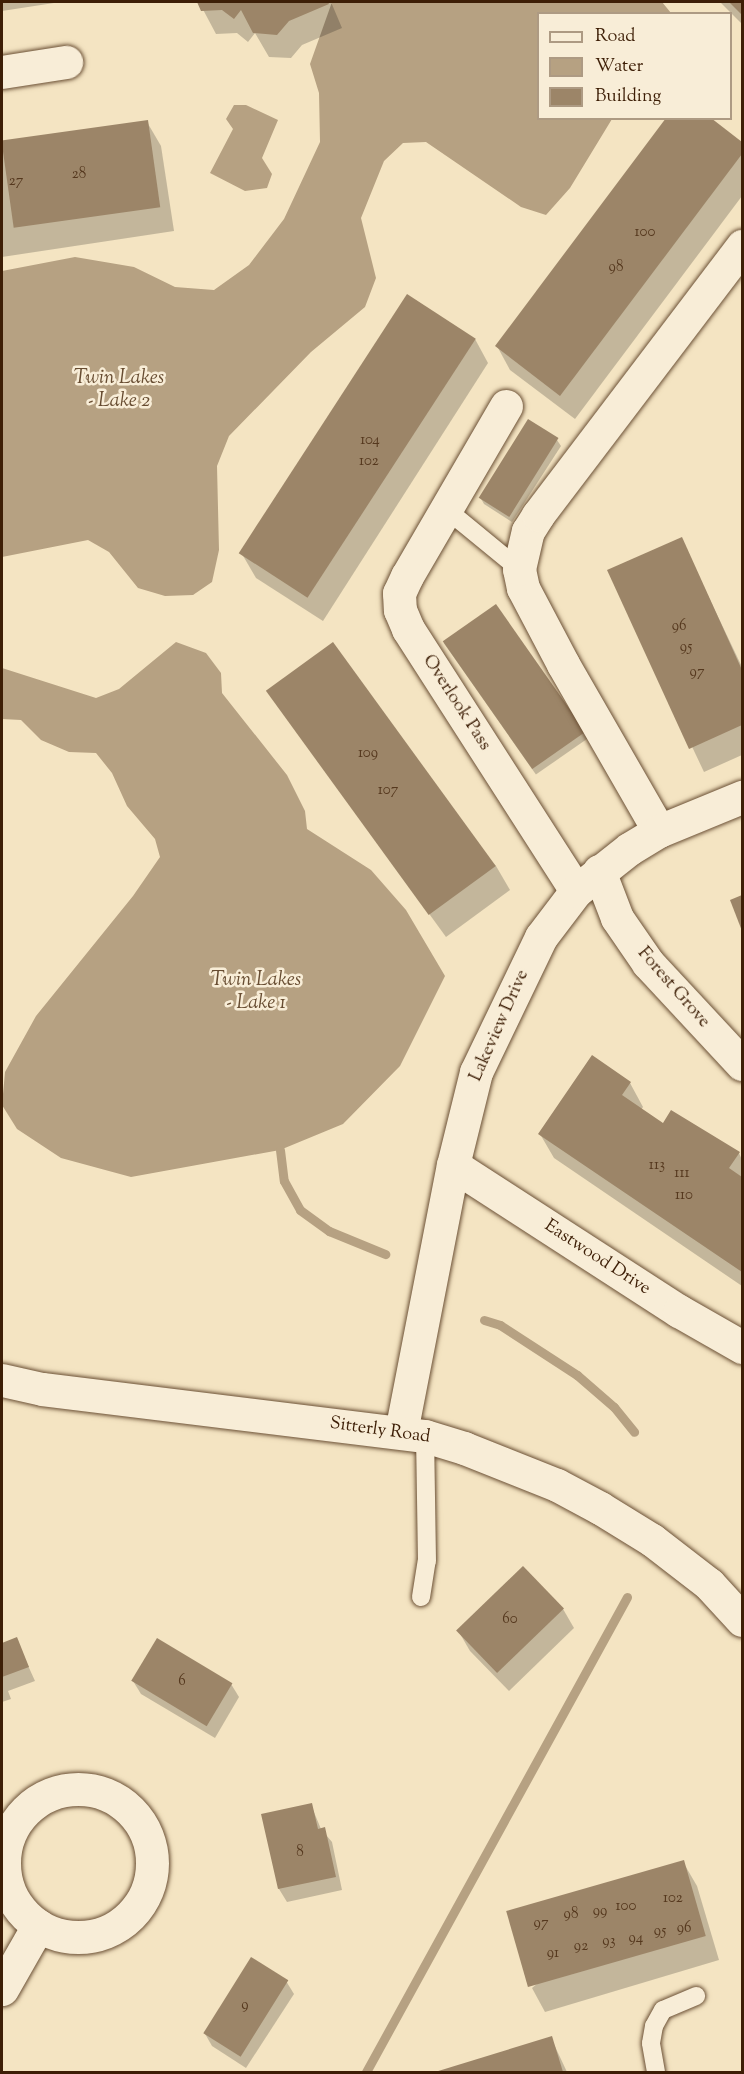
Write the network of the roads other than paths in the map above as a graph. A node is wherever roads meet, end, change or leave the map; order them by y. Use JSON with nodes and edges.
{"nodes":[{"id":1,"x":66,"y":62,"type":"dead end"},
{"id":2,"x":2,"y":72,"type":"edge"},
{"id":3,"x":742,"y":246,"type":"edge"},
{"id":4,"x":506,"y":406,"type":"dead end"},
{"id":5,"x":446,"y":509,"type":"junction"},
{"id":6,"x":519,"y":569,"type":"junction"},
{"id":7,"x":742,"y":797,"type":"edge"},
{"id":8,"x":659,"y":831,"type":"junction"},
{"id":9,"x":588,"y":881,"type":"junction"},
{"id":10,"x":742,"y":1064,"type":"edge"},
{"id":11,"x":453,"y":1165,"type":"junction"},
{"id":12,"x":742,"y":1347,"type":"edge"},
{"id":13,"x":2,"y":1380,"type":"edge"},
{"id":14,"x":413,"y":1434,"type":"junction"},
{"id":15,"x":421,"y":1596,"type":"dead end"},
{"id":16,"x":742,"y":1620,"type":"edge"},
{"id":17,"x":38,"y":1926,"type":"junction"},
{"id":18,"x":2,"y":1989,"type":"edge"},
{"id":19,"x":696,"y":1996,"type":"dead end"},
{"id":20,"x":656,"y":2073,"type":"edge"}],
"edges":[{"from":1,"to":2,"type":"street"},
{"from":3,"to":6,"type":"street"},
{"from":4,"to":5,"type":"street","name":"Overlook Pass"},
{"from":5,"to":6,"type":"lane"},
{"from":5,"to":9,"type":"street","name":"Overlook Pass"},
{"from":6,"to":8,"type":"street"},
{"from":7,"to":8,"type":"street","name":"Lakeview Drive"},
{"from":8,"to":9,"type":"street","name":"Lakeview Drive"},
{"from":9,"to":10,"type":"street","name":"Forest Grove"},
{"from":9,"to":11,"type":"street","name":"Lakeview Drive"},
{"from":11,"to":12,"type":"street","name":"Eastwood Drive"},
{"from":11,"to":14,"type":"street","name":"Lakeview Drive"},
{"from":13,"to":14,"type":"street","name":"Sitterly Road"},
{"from":14,"to":15,"type":"lane"},
{"from":14,"to":16,"type":"street","name":"Sitterly Road"},
{"from":17,"to":17,"type":"street"},
{"from":17,"to":18,"type":"street"},
{"from":19,"to":20,"type":"lane"}]}
